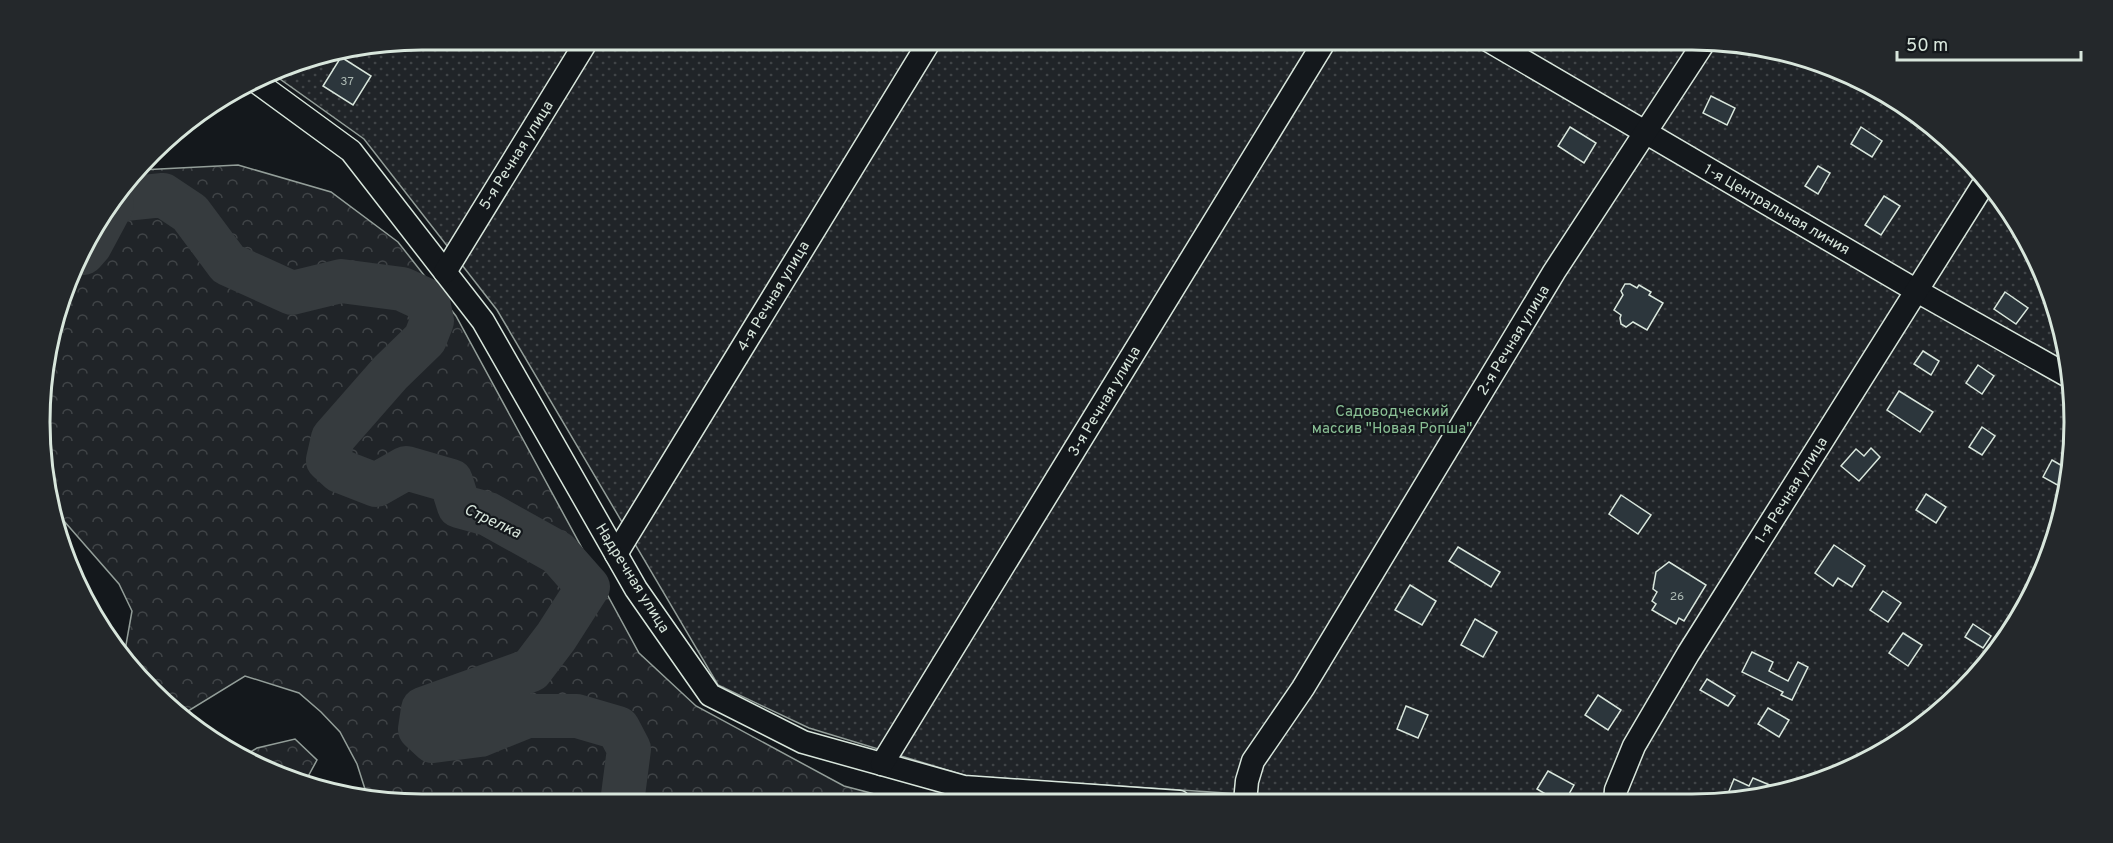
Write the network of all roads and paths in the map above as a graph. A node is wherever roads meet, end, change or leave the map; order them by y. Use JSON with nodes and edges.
{"nodes":[{"id":1,"x":581,"y":50,"type":"edge"},
{"id":2,"x":924,"y":50,"type":"edge"},
{"id":3,"x":1319,"y":50,"type":"edge"},
{"id":4,"x":1505,"y":50,"type":"edge"},
{"id":5,"x":1700,"y":50,"type":"edge"},
{"id":6,"x":262,"y":86,"type":"edge"},
{"id":7,"x":1646,"y":132,"type":"junction"},
{"id":8,"x":1981,"y":188,"type":"edge"},
{"id":9,"x":444,"y":272,"type":"junction"},
{"id":10,"x":1917,"y":291,"type":"junction"},
{"id":11,"x":2060,"y":371,"type":"edge"},
{"id":12,"x":616,"y":554,"type":"junction"},
{"id":13,"x":882,"y":764,"type":"junction"},
{"id":14,"x":1064,"y":794,"type":"edge"},
{"id":15,"x":1246,"y":794,"type":"edge"},
{"id":16,"x":1616,"y":794,"type":"edge"}],
"edges":[{"from":1,"to":9,"type":"street","name":"5-я Речная улица"},
{"from":2,"to":12,"type":"street","name":"4-я Речная улица"},
{"from":3,"to":13,"type":"street","name":"3-я Речная улица"},
{"from":4,"to":7,"type":"street","name":"1-я Центральная линия"},
{"from":5,"to":7,"type":"street","name":"2-я Речная улица"},
{"from":6,"to":9,"type":"street","name":"Надречная улица"},
{"from":7,"to":10,"type":"street","name":"1-я Центральная линия"},
{"from":7,"to":15,"type":"street","name":"2-я Речная улица"},
{"from":8,"to":10,"type":"street","name":"1-я Речная улица"},
{"from":9,"to":12,"type":"street","name":"Надречная улица"},
{"from":10,"to":11,"type":"street","name":"1-я Центральная линия"},
{"from":10,"to":16,"type":"street","name":"1-я Речная улица"},
{"from":12,"to":13,"type":"street","name":"Надречная улица"},
{"from":13,"to":14,"type":"street","name":"Надречная улица"}]}
